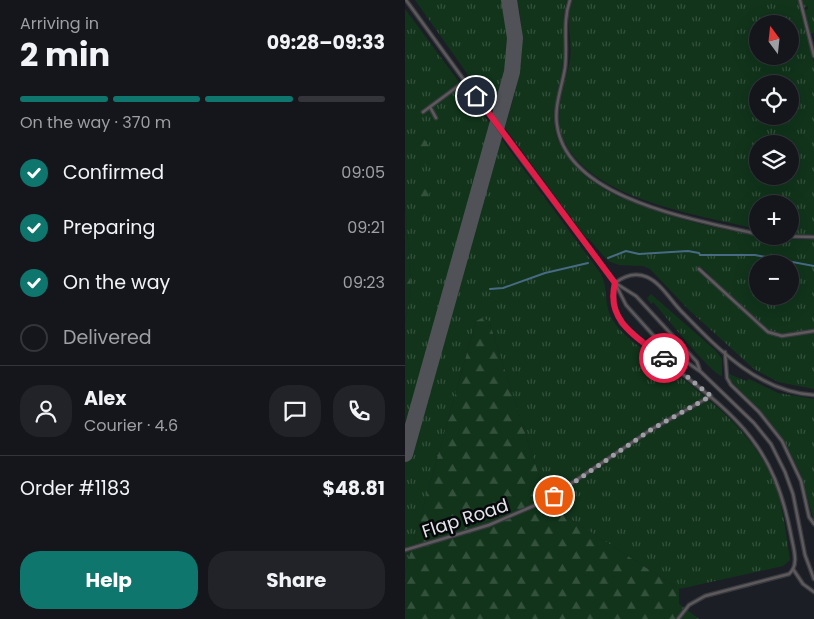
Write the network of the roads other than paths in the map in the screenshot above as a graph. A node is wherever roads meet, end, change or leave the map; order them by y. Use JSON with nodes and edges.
{"nodes":[{"id":1,"x":407,"y":0,"type":"edge"},
{"id":2,"x":570,"y":0,"type":"edge"},
{"id":3,"x":800,"y":0,"type":"edge"},
{"id":4,"x":814,"y":56,"type":"edge"},
{"id":5,"x":465,"y":81,"type":"junction"},
{"id":6,"x":430,"y":107,"type":"junction"},
{"id":7,"x":423,"y":112,"type":"dead end"},
{"id":8,"x":436,"y":118,"type":"dead end"},
{"id":9,"x":749,"y":232,"type":"edge"},
{"id":10,"x":799,"y":237,"type":"edge"},
{"id":11,"x":814,"y":237,"type":"edge"},
{"id":12,"x":699,"y":269,"type":"dead end"},
{"id":13,"x":615,"y":283,"type":"junction"},
{"id":14,"x":814,"y":331,"type":"edge"},
{"id":15,"x":725,"y":352,"type":"junction"},
{"id":16,"x":701,"y":372,"type":"junction"},
{"id":17,"x":814,"y":395,"type":"edge"},
{"id":18,"x":711,"y":396,"type":"junction"},
{"id":19,"x":814,"y":524,"type":"edge"},
{"id":20,"x":405,"y":550,"type":"edge"},
{"id":21,"x":793,"y":569,"type":"junction"},
{"id":22,"x":814,"y":579,"type":"edge"},
{"id":23,"x":814,"y":592,"type":"edge"},
{"id":24,"x":678,"y":619,"type":"edge"}],
"edges":[{"from":1,"to":5,"type":"lane"},
{"from":2,"to":9,"type":"lane"},
{"from":3,"to":4,"type":"lane"},
{"from":5,"to":6,"type":"lane"},
{"from":5,"to":13,"type":"lane"},
{"from":6,"to":7,"type":"lane"},
{"from":6,"to":8,"type":"lane"},
{"from":10,"to":11,"type":"lane"},
{"from":12,"to":14,"type":"lane"},
{"from":13,"to":15,"type":"lane"},
{"from":13,"to":16,"type":"lane"},
{"from":13,"to":16,"type":"lane"},
{"from":13,"to":18,"type":"lane"},
{"from":15,"to":17,"type":"lane"},
{"from":15,"to":19,"type":"lane"},
{"from":16,"to":22,"type":"lane"},
{"from":18,"to":20,"type":"lane","name":"Flap Road"},
{"from":18,"to":21,"type":"lane"},
{"from":21,"to":23,"type":"lane"},
{"from":21,"to":24,"type":"lane"}]}
